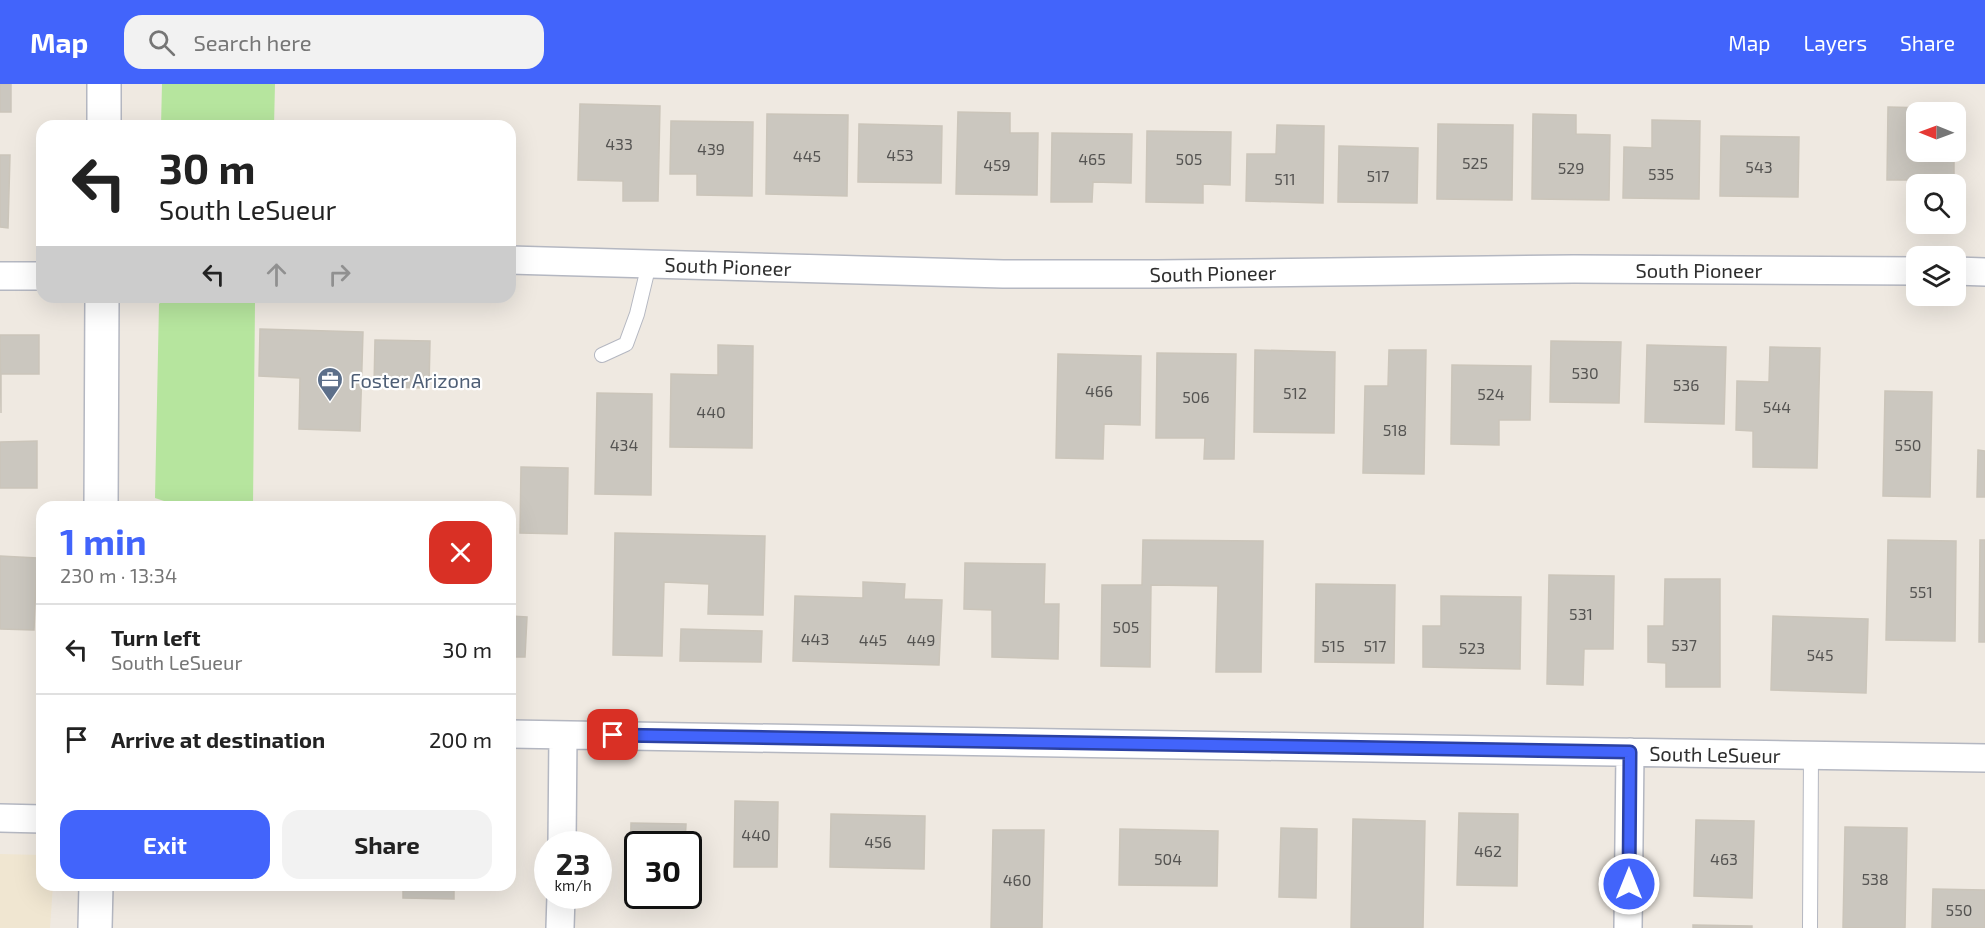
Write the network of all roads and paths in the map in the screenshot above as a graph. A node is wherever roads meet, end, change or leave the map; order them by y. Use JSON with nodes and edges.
{"nodes":[{"id":1,"x":104,"y":84,"type":"edge"},
{"id":2,"x":104,"y":120,"type":"edge"},
{"id":3,"x":516,"y":260,"type":"edge"},
{"id":4,"x":649,"y":264,"type":"junction"},
{"id":5,"x":1906,"y":271,"type":"edge"},
{"id":6,"x":1966,"y":271,"type":"edge"},
{"id":7,"x":1985,"y":272,"type":"edge"},
{"id":8,"x":0,"y":276,"type":"edge"},
{"id":9,"x":36,"y":276,"type":"edge"},
{"id":10,"x":102,"y":303,"type":"edge"},
{"id":11,"x":602,"y":355,"type":"dead end"},
{"id":12,"x":101,"y":501,"type":"edge"},
{"id":13,"x":516,"y":734,"type":"edge"},
{"id":14,"x":563,"y":735,"type":"junction"},
{"id":15,"x":1630,"y":752,"type":"junction"},
{"id":16,"x":1811,"y":755,"type":"junction"},
{"id":17,"x":1985,"y":758,"type":"edge"},
{"id":18,"x":0,"y":818,"type":"edge"},
{"id":19,"x":36,"y":819,"type":"edge"},
{"id":20,"x":562,"y":831,"type":"edge"},
{"id":21,"x":96,"y":891,"type":"edge"},
{"id":22,"x":561,"y":909,"type":"edge"},
{"id":23,"x":95,"y":928,"type":"edge"},
{"id":24,"x":560,"y":928,"type":"edge"},
{"id":25,"x":1628,"y":928,"type":"edge"},
{"id":26,"x":1810,"y":928,"type":"edge"}],
"edges":[{"from":1,"to":2,"type":"main road"},
{"from":3,"to":4,"type":"street","name":"South Pioneer"},
{"from":4,"to":5,"type":"street","name":"South Pioneer"},
{"from":4,"to":11,"type":"lane"},
{"from":6,"to":7,"type":"street"},
{"from":8,"to":9,"type":"street"},
{"from":10,"to":12,"type":"main road"},
{"from":13,"to":14,"type":"street","name":"South LeSueur"},
{"from":14,"to":15,"type":"street","name":"South LeSueur"},
{"from":14,"to":20,"type":"street"},
{"from":15,"to":16,"type":"street","name":"South LeSueur"},
{"from":15,"to":25,"type":"street"},
{"from":16,"to":17,"type":"street","name":"South LeSueur"},
{"from":16,"to":26,"type":"lane"},
{"from":18,"to":19,"type":"street"},
{"from":21,"to":23,"type":"main road"},
{"from":22,"to":24,"type":"street"}]}
